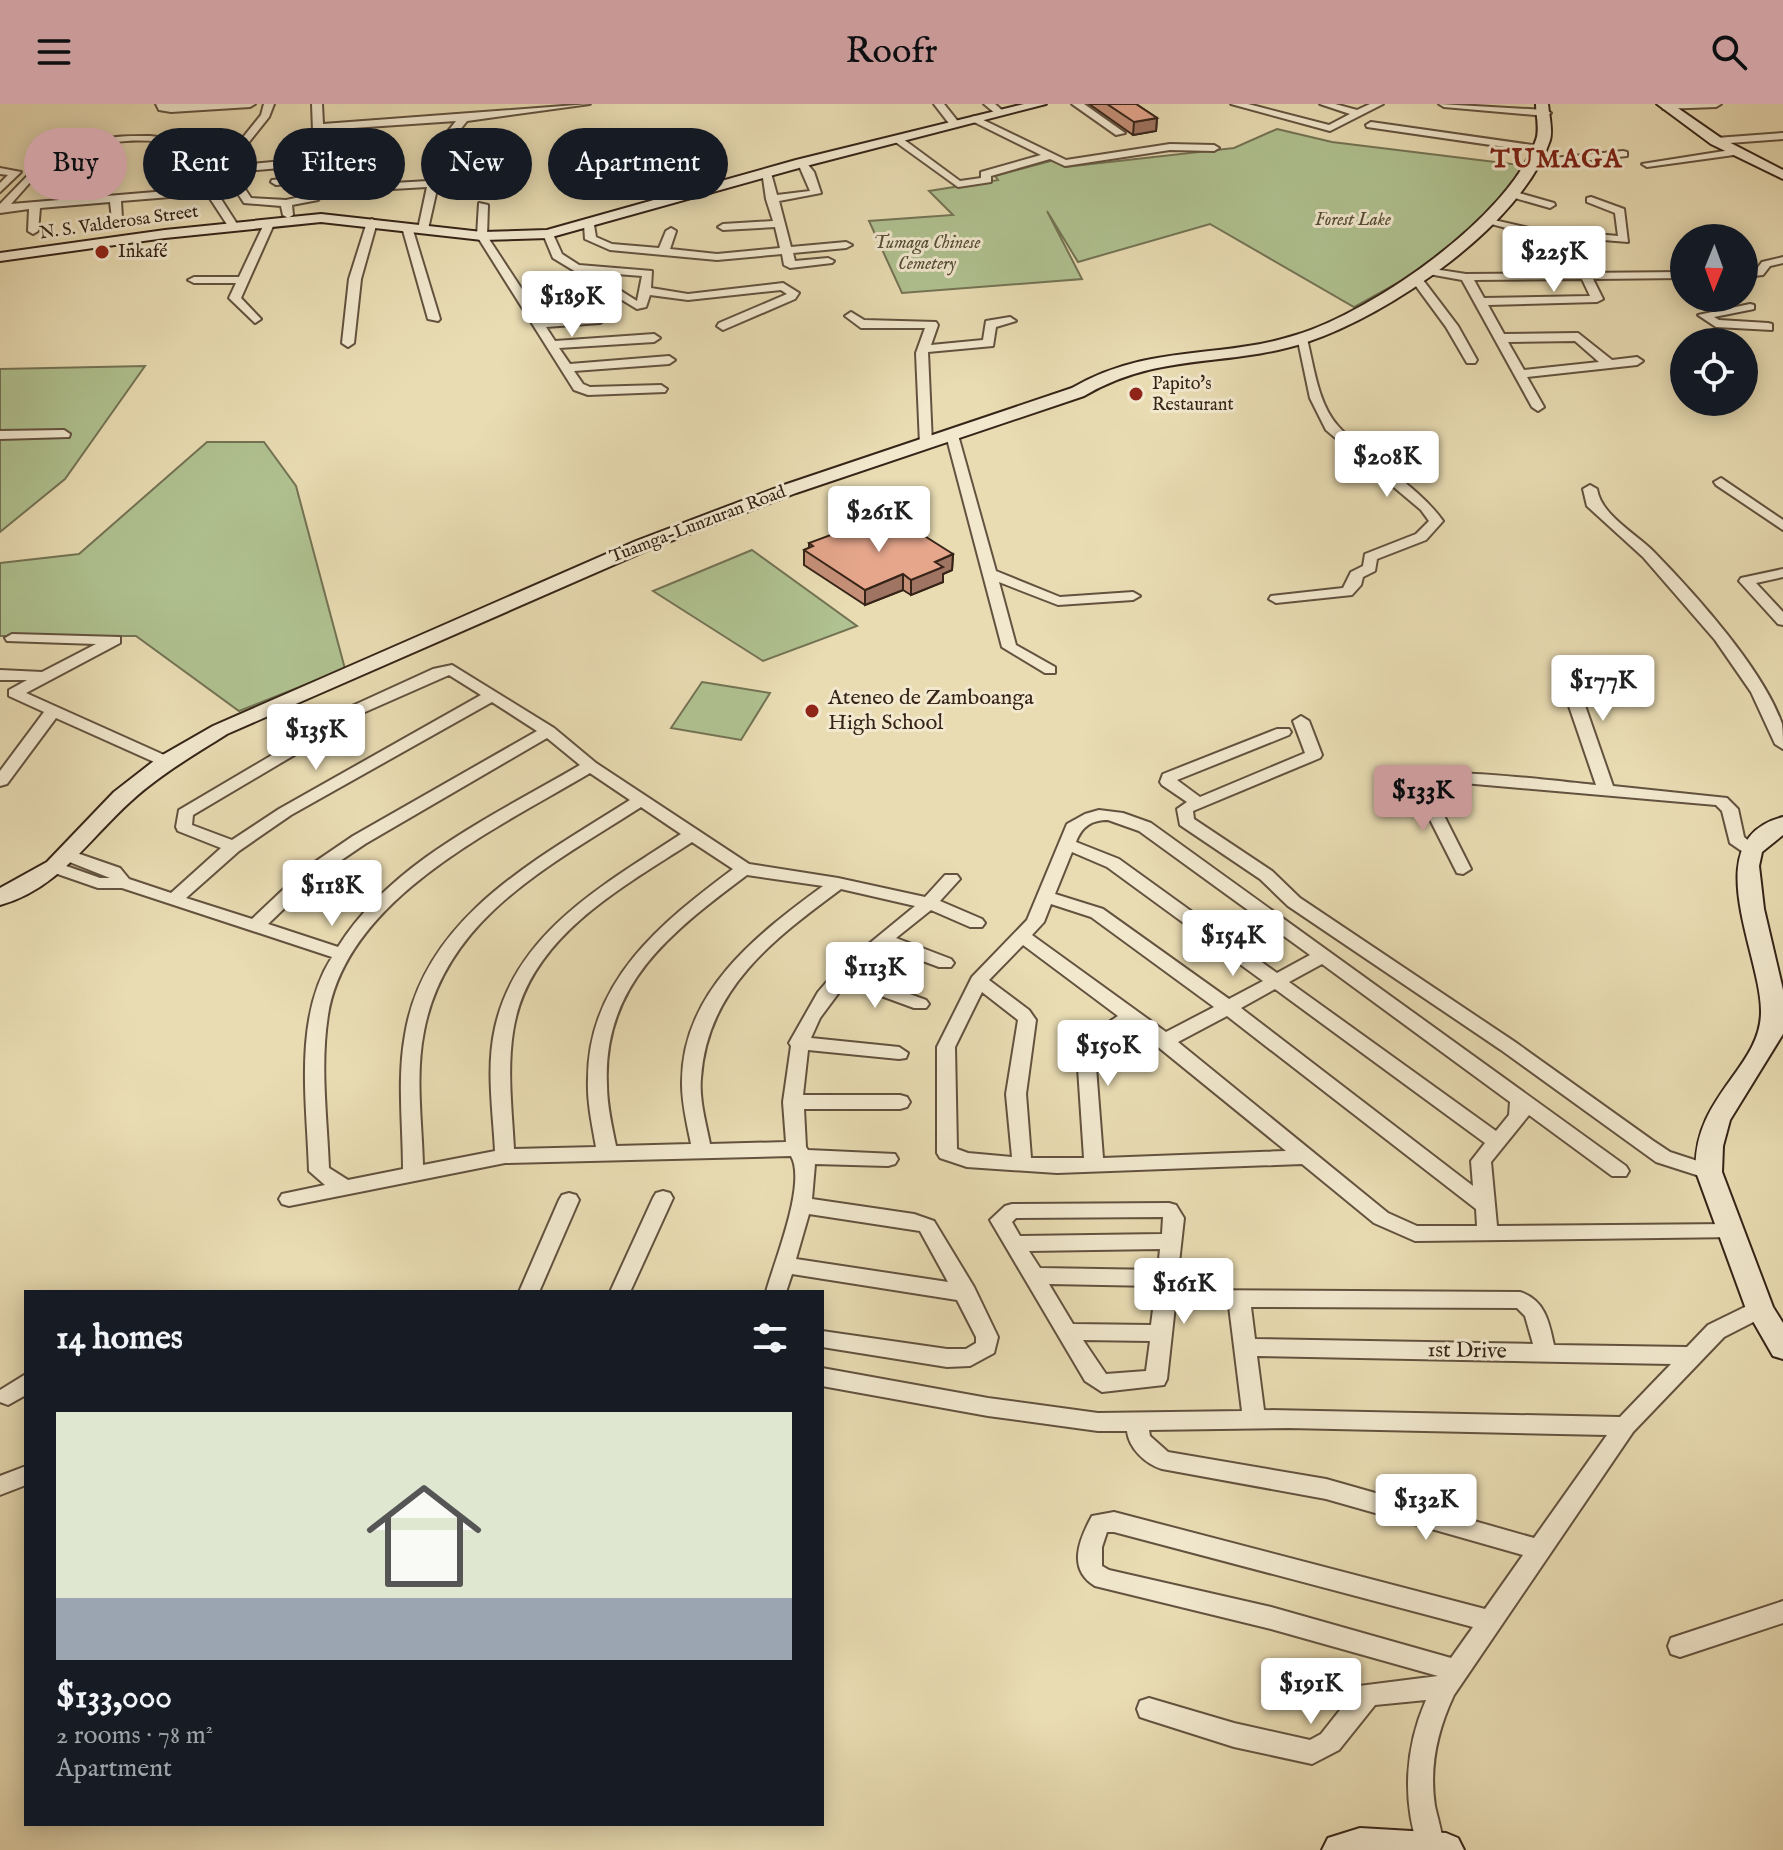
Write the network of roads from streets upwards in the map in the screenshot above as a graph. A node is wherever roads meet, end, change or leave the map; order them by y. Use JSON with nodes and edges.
{"nodes":[{"id":1,"x":161,"y":104,"type":"edge"},
{"id":2,"x":250,"y":104,"type":"edge"},
{"id":3,"x":269,"y":104,"type":"edge"},
{"id":4,"x":317,"y":104,"type":"edge"},
{"id":5,"x":585,"y":104,"type":"edge"},
{"id":6,"x":939,"y":104,"type":"edge"},
{"id":7,"x":1040,"y":104,"type":"edge"},
{"id":8,"x":1077,"y":104,"type":"edge"},
{"id":9,"x":1236,"y":104,"type":"edge"},
{"id":10,"x":1325,"y":104,"type":"edge"},
{"id":11,"x":1378,"y":104,"type":"edge"},
{"id":12,"x":1444,"y":104,"type":"edge"},
{"id":13,"x":1716,"y":104,"type":"edge"},
{"id":14,"x":1664,"y":105,"type":"edge"},
{"id":15,"x":994,"y":108,"type":"edge"},
{"id":16,"x":1544,"y":108,"type":"edge"},
{"id":17,"x":369,"y":112,"type":"dead end"},
{"id":18,"x":1359,"y":114,"type":"junction"},
{"id":19,"x":465,"y":118,"type":"junction"},
{"id":20,"x":975,"y":119,"type":"junction"},
{"id":21,"x":955,"y":124,"type":"junction"},
{"id":22,"x":1371,"y":125,"type":"dead end"},
{"id":23,"x":318,"y":127,"type":"joint"},
{"id":24,"x":255,"y":128,"type":"edge"},
{"id":25,"x":456,"y":128,"type":"edge"},
{"id":26,"x":1120,"y":133,"type":"dead end"},
{"id":27,"x":1783,"y":136,"type":"edge"},
{"id":28,"x":895,"y":138,"type":"junction"},
{"id":29,"x":1716,"y":141,"type":"junction"},
{"id":30,"x":1214,"y":148,"type":"dead end"},
{"id":31,"x":1737,"y":152,"type":"junction"},
{"id":32,"x":1623,"y":154,"type":"dead end"},
{"id":33,"x":1051,"y":156,"type":"junction"},
{"id":34,"x":1537,"y":156,"type":"junction"},
{"id":35,"x":801,"y":163,"type":"junction"},
{"id":36,"x":1647,"y":164,"type":"dead end"},
{"id":37,"x":1767,"y":167,"type":"junction"},
{"id":38,"x":1783,"y":167,"type":"edge"},
{"id":39,"x":0,"y":171,"type":"edge"},
{"id":40,"x":766,"y":173,"type":"junction"},
{"id":41,"x":1783,"y":175,"type":"edge"},
{"id":42,"x":24,"y":183,"type":"edge"},
{"id":43,"x":0,"y":189,"type":"edge"},
{"id":44,"x":1512,"y":194,"type":"junction"},
{"id":45,"x":771,"y":199,"type":"junction"},
{"id":46,"x":80,"y":200,"type":"edge"},
{"id":47,"x":111,"y":200,"type":"edge"},
{"id":48,"x":218,"y":200,"type":"edge"},
{"id":49,"x":247,"y":200,"type":"edge"},
{"id":50,"x":303,"y":200,"type":"edge"},
{"id":51,"x":430,"y":200,"type":"edge"},
{"id":52,"x":1591,"y":200,"type":"dead end"},
{"id":53,"x":286,"y":203,"type":"junction"},
{"id":54,"x":483,"y":205,"type":"dead end"},
{"id":55,"x":1550,"y":205,"type":"dead end"},
{"id":56,"x":35,"y":206,"type":"junction"},
{"id":57,"x":1,"y":209,"type":"edge"},
{"id":58,"x":117,"y":219,"type":"dead end"},
{"id":59,"x":1485,"y":221,"type":"junction"},
{"id":60,"x":290,"y":222,"type":"junction"},
{"id":61,"x":372,"y":222,"type":"junction"},
{"id":62,"x":269,"y":224,"type":"junction"},
{"id":63,"x":777,"y":224,"type":"junction"},
{"id":64,"x":589,"y":225,"type":"junction"},
{"id":65,"x":234,"y":227,"type":"junction"},
{"id":66,"x":407,"y":227,"type":"junction"},
{"id":67,"x":723,"y":227,"type":"dead end"},
{"id":68,"x":423,"y":229,"type":"junction"},
{"id":69,"x":33,"y":231,"type":"dead end"},
{"id":70,"x":671,"y":231,"type":"dead end"},
{"id":71,"x":548,"y":234,"type":"junction"},
{"id":72,"x":482,"y":236,"type":"junction"},
{"id":73,"x":846,"y":245,"type":"dead end"},
{"id":74,"x":664,"y":251,"type":"junction"},
{"id":75,"x":784,"y":251,"type":"junction"},
{"id":76,"x":0,"y":257,"type":"edge"},
{"id":77,"x":1783,"y":260,"type":"edge"},
{"id":78,"x":828,"y":261,"type":"dead end"},
{"id":79,"x":578,"y":268,"type":"junction"},
{"id":80,"x":1758,"y":273,"type":"edge"},
{"id":81,"x":1421,"y":274,"type":"junction"},
{"id":82,"x":1670,"y":275,"type":"edge"},
{"id":83,"x":1586,"y":276,"type":"junction"},
{"id":84,"x":1466,"y":277,"type":"junction"},
{"id":85,"x":194,"y":280,"type":"dead end"},
{"id":86,"x":241,"y":280,"type":"junction"},
{"id":87,"x":646,"y":291,"type":"junction"},
{"id":88,"x":1481,"y":302,"type":"junction"},
{"id":89,"x":1746,"y":302,"type":"edge"},
{"id":90,"x":765,"y":308,"type":"junction"},
{"id":91,"x":736,"y":311,"type":"dead end"},
{"id":92,"x":851,"y":316,"type":"dead end"},
{"id":93,"x":255,"y":319,"type":"dead end"},
{"id":94,"x":434,"y":319,"type":"dead end"},
{"id":95,"x":600,"y":319,"type":"dead end"},
{"id":96,"x":1010,"y":321,"type":"dead end"},
{"id":97,"x":541,"y":324,"type":"junction"},
{"id":98,"x":723,"y":326,"type":"dead end"},
{"id":99,"x":654,"y":338,"type":"dead end"},
{"id":100,"x":1502,"y":338,"type":"junction"},
{"id":101,"x":1301,"y":339,"type":"junction"},
{"id":102,"x":348,"y":343,"type":"dead end"},
{"id":103,"x":551,"y":345,"type":"junction"},
{"id":104,"x":923,"y":349,"type":"junction"},
{"id":105,"x":669,"y":360,"type":"dead end"},
{"id":106,"x":1471,"y":360,"type":"dead end"},
{"id":107,"x":1637,"y":361,"type":"dead end"},
{"id":108,"x":1609,"y":364,"type":"junction"},
{"id":109,"x":566,"y":368,"type":"junction"},
{"id":110,"x":1519,"y":374,"type":"junction"},
{"id":111,"x":661,"y":389,"type":"dead end"},
{"id":112,"x":1538,"y":407,"type":"dead end"},
{"id":113,"x":64,"y":434,"type":"dead end"},
{"id":114,"x":0,"y":435,"type":"edge"},
{"id":115,"x":952,"y":435,"type":"junction"},
{"id":116,"x":926,"y":444,"type":"junction"},
{"id":117,"x":1721,"y":482,"type":"dead end"},
{"id":118,"x":1590,"y":489,"type":"dead end"},
{"id":119,"x":1783,"y":526,"type":"edge"},
{"id":120,"x":1783,"y":573,"type":"edge"},
{"id":121,"x":992,"y":574,"type":"junction"},
{"id":122,"x":1133,"y":596,"type":"dead end"},
{"id":123,"x":1276,"y":599,"type":"dead end"},
{"id":124,"x":1783,"y":621,"type":"edge"},
{"id":125,"x":12,"y":638,"type":"dead end"},
{"id":126,"x":1564,"y":668,"type":"dead end"},
{"id":127,"x":1050,"y":670,"type":"dead end"},
{"id":128,"x":0,"y":675,"type":"edge"},
{"id":129,"x":41,"y":676,"type":"junction"},
{"id":130,"x":15,"y":694,"type":"junction"},
{"id":131,"x":493,"y":695,"type":"junction"},
{"id":132,"x":0,"y":702,"type":"edge"},
{"id":133,"x":52,"y":712,"type":"junction"},
{"id":134,"x":1301,"y":721,"type":"dead end"},
{"id":135,"x":548,"y":731,"type":"junction"},
{"id":136,"x":1283,"y":732,"type":"dead end"},
{"id":137,"x":1783,"y":744,"type":"edge"},
{"id":138,"x":167,"y":762,"type":"junction"},
{"id":139,"x":590,"y":766,"type":"junction"},
{"id":140,"x":1,"y":781,"type":"edge"},
{"id":141,"x":1606,"y":791,"type":"junction"},
{"id":142,"x":641,"y":800,"type":"junction"},
{"id":143,"x":1198,"y":803,"type":"junction"},
{"id":144,"x":1783,"y":824,"type":"edge"},
{"id":145,"x":690,"y":836,"type":"junction"},
{"id":146,"x":1067,"y":844,"type":"junction"},
{"id":147,"x":233,"y":847,"type":"junction"},
{"id":148,"x":1752,"y":850,"type":"junction"},
{"id":149,"x":61,"y":861,"type":"junction"},
{"id":150,"x":744,"y":869,"type":"junction"},
{"id":151,"x":1463,"y":869,"type":"dead end"},
{"id":152,"x":951,"y":879,"type":"dead end"},
{"id":153,"x":838,"y":883,"type":"junction"},
{"id":154,"x":1047,"y":897,"type":"junction"},
{"id":155,"x":0,"y":898,"type":"edge"},
{"id":156,"x":173,"y":900,"type":"junction"},
{"id":157,"x":931,"y":904,"type":"junction"},
{"id":158,"x":976,"y":923,"type":"dead end"},
{"id":159,"x":254,"y":927,"type":"junction"},
{"id":160,"x":1023,"y":937,"type":"junction"},
{"id":161,"x":884,"y":940,"type":"junction"},
{"id":162,"x":339,"y":953,"type":"junction"},
{"id":163,"x":1323,"y":956,"type":"junction"},
{"id":164,"x":945,"y":963,"type":"dead end"},
{"id":165,"x":844,"y":976,"type":"junction"},
{"id":166,"x":1274,"y":980,"type":"junction"},
{"id":167,"x":978,"y":981,"type":"junction"},
{"id":168,"x":920,"y":1004,"type":"dead end"},
{"id":169,"x":1226,"y":1006,"type":"junction"},
{"id":170,"x":1131,"y":1016,"type":"junction"},
{"id":171,"x":1165,"y":1041,"type":"junction"},
{"id":172,"x":798,"y":1043,"type":"junction"},
{"id":173,"x":899,"y":1053,"type":"dead end"},
{"id":174,"x":1520,"y":1098,"type":"junction"},
{"id":175,"x":793,"y":1102,"type":"junction"},
{"id":176,"x":900,"y":1102,"type":"dead end"},
{"id":177,"x":1496,"y":1141,"type":"junction"},
{"id":178,"x":702,"y":1152,"type":"junction"},
{"id":179,"x":607,"y":1153,"type":"junction"},
{"id":180,"x":800,"y":1153,"type":"junction"},
{"id":181,"x":505,"y":1156,"type":"junction"},
{"id":182,"x":1304,"y":1157,"type":"junction"},
{"id":183,"x":888,"y":1159,"type":"dead end"},
{"id":184,"x":1022,"y":1164,"type":"junction"},
{"id":185,"x":1094,"y":1164,"type":"junction"},
{"id":186,"x":1619,"y":1171,"type":"dead end"},
{"id":187,"x":1709,"y":1172,"type":"junction"},
{"id":188,"x":413,"y":1173,"type":"junction"},
{"id":189,"x":347,"y":1189,"type":"junction"},
{"id":190,"x":663,"y":1198,"type":"dead end"},
{"id":191,"x":289,"y":1199,"type":"dead end"},
{"id":192,"x":569,"y":1200,"type":"dead end"},
{"id":193,"x":801,"y":1205,"type":"junction"},
{"id":194,"x":1484,"y":1205,"type":"junction"},
{"id":195,"x":1731,"y":1232,"type":"junction"},
{"id":196,"x":1488,"y":1234,"type":"junction"},
{"id":197,"x":1171,"y":1241,"type":"junction"},
{"id":198,"x":1015,"y":1244,"type":"junction"},
{"id":199,"x":783,"y":1265,"type":"junction"},
{"id":200,"x":1033,"y":1276,"type":"junction"},
{"id":201,"x":1167,"y":1288,"type":"junction"},
{"id":202,"x":530,"y":1290,"type":"edge"},
{"id":203,"x":621,"y":1290,"type":"edge"},
{"id":204,"x":777,"y":1290,"type":"edge"},
{"id":205,"x":967,"y":1293,"type":"junction"},
{"id":206,"x":1239,"y":1298,"type":"junction"},
{"id":207,"x":1760,"y":1309,"type":"junction"},
{"id":208,"x":1068,"y":1332,"type":"junction"},
{"id":209,"x":1160,"y":1333,"type":"junction"},
{"id":210,"x":824,"y":1339,"type":"edge"},
{"id":211,"x":1244,"y":1347,"type":"junction"},
{"id":212,"x":1783,"y":1348,"type":"edge"},
{"id":213,"x":1545,"y":1352,"type":"junction"},
{"id":214,"x":1690,"y":1356,"type":"junction"},
{"id":215,"x":824,"y":1377,"type":"edge"},
{"id":216,"x":1254,"y":1420,"type":"junction"},
{"id":217,"x":1137,"y":1421,"type":"junction"},
{"id":218,"x":1625,"y":1426,"type":"junction"},
{"id":219,"x":24,"y":1476,"type":"edge"},
{"id":220,"x":0,"y":1486,"type":"edge"},
{"id":221,"x":1540,"y":1550,"type":"junction"},
{"id":222,"x":1783,"y":1612,"type":"edge"},
{"id":223,"x":1490,"y":1621,"type":"junction"},
{"id":224,"x":1680,"y":1646,"type":"dead end"},
{"id":225,"x":1452,"y":1679,"type":"junction"},
{"id":226,"x":1149,"y":1709,"type":"dead end"},
{"id":227,"x":1439,"y":1848,"type":"edge"},
{"id":228,"x":1340,"y":1850,"type":"edge"}],
"edges":[{"from":1,"to":2,"type":"street"},
{"from":3,"to":24,"type":"street"},
{"from":4,"to":23,"type":"street"},
{"from":5,"to":19,"type":"street"},
{"from":6,"to":21,"type":"street"},
{"from":7,"to":15,"type":"street","name":"N. S. Valderosa Street"},
{"from":8,"to":26,"type":"street"},
{"from":9,"to":18,"type":"street"},
{"from":10,"to":18,"type":"street"},
{"from":11,"to":18,"type":"street"},
{"from":12,"to":16,"type":"street"},
{"from":13,"to":14,"type":"street"},
{"from":14,"to":29,"type":"street"},
{"from":15,"to":20,"type":"street","name":"N. S. Valderosa Street"},
{"from":16,"to":34,"type":"street","name":"Tuamga-Lunzuran Road"},
{"from":17,"to":19,"type":"street"},
{"from":19,"to":23,"type":"street"},
{"from":19,"to":25,"type":"street"},
{"from":20,"to":21,"type":"street","name":"N. S. Valderosa Street"},
{"from":20,"to":33,"type":"street"},
{"from":21,"to":28,"type":"street","name":"N. S. Valderosa Street"},
{"from":22,"to":34,"type":"street"},
{"from":27,"to":29,"type":"street"},
{"from":28,"to":33,"type":"street"},
{"from":28,"to":35,"type":"street","name":"N. S. Valderosa Street"},
{"from":29,"to":31,"type":"street"},
{"from":30,"to":33,"type":"street"},
{"from":31,"to":36,"type":"street"},
{"from":31,"to":37,"type":"street"},
{"from":32,"to":34,"type":"street"},
{"from":34,"to":44,"type":"street","name":"Tuamga-Lunzuran Road"},
{"from":35,"to":40,"type":"street","name":"N. S. Valderosa Street"},
{"from":35,"to":45,"type":"street"},
{"from":37,"to":38,"type":"street"},
{"from":37,"to":41,"type":"street"},
{"from":39,"to":43,"type":"street"},
{"from":40,"to":45,"type":"street"},
{"from":40,"to":64,"type":"street","name":"N. S. Valderosa Street"},
{"from":42,"to":57,"type":"street"},
{"from":44,"to":55,"type":"street"},
{"from":44,"to":59,"type":"street","name":"Tuamga-Lunzuran Road"},
{"from":45,"to":63,"type":"street"},
{"from":46,"to":56,"type":"street"},
{"from":47,"to":58,"type":"street"},
{"from":48,"to":65,"type":"street"},
{"from":49,"to":53,"type":"street"},
{"from":50,"to":53,"type":"street"},
{"from":51,"to":68,"type":"street"},
{"from":52,"to":59,"type":"street"},
{"from":53,"to":60,"type":"street"},
{"from":54,"to":72,"type":"street"},
{"from":56,"to":57,"type":"street"},
{"from":56,"to":69,"type":"street"},
{"from":59,"to":81,"type":"street","name":"Tuamga-Lunzuran Road"},
{"from":60,"to":61,"type":"street","name":"N. S. Valderosa Street"},
{"from":60,"to":62,"type":"street","name":"N. S. Valderosa Street"},
{"from":61,"to":66,"type":"street","name":"N. S. Valderosa Street"},
{"from":61,"to":102,"type":"street"},
{"from":62,"to":65,"type":"street","name":"N. S. Valderosa Street"},
{"from":62,"to":86,"type":"street"},
{"from":63,"to":67,"type":"street"},
{"from":63,"to":75,"type":"street"},
{"from":64,"to":71,"type":"street","name":"N. S. Valderosa Street"},
{"from":64,"to":74,"type":"street"},
{"from":65,"to":76,"type":"street","name":"N. S. Valderosa Street"},
{"from":66,"to":68,"type":"street","name":"N. S. Valderosa Street"},
{"from":66,"to":94,"type":"street"},
{"from":68,"to":72,"type":"street","name":"N. S. Valderosa Street"},
{"from":70,"to":74,"type":"street"},
{"from":71,"to":72,"type":"street","name":"N. S. Valderosa Street"},
{"from":71,"to":79,"type":"street"},
{"from":72,"to":97,"type":"street"},
{"from":73,"to":75,"type":"street"},
{"from":74,"to":75,"type":"street"},
{"from":75,"to":78,"type":"street"},
{"from":77,"to":80,"type":"street"},
{"from":79,"to":87,"type":"street"},
{"from":79,"to":87,"type":"street"},
{"from":81,"to":84,"type":"street"},
{"from":81,"to":101,"type":"street","name":"Tuamga-Lunzuran Road"},
{"from":81,"to":106,"type":"street"},
{"from":82,"to":83,"type":"street"},
{"from":83,"to":84,"type":"street"},
{"from":83,"to":88,"type":"street"},
{"from":84,"to":88,"type":"street"},
{"from":85,"to":86,"type":"street"},
{"from":86,"to":93,"type":"street"},
{"from":87,"to":90,"type":"street"},
{"from":88,"to":100,"type":"street"},
{"from":89,"to":89,"type":"street"},
{"from":90,"to":91,"type":"street"},
{"from":90,"to":98,"type":"street"},
{"from":92,"to":104,"type":"street"},
{"from":95,"to":97,"type":"street"},
{"from":96,"to":104,"type":"street"},
{"from":97,"to":103,"type":"street"},
{"from":99,"to":103,"type":"street"},
{"from":100,"to":108,"type":"street"},
{"from":100,"to":110,"type":"street"},
{"from":101,"to":115,"type":"street","name":"Tuamga-Lunzuran Road"},
{"from":101,"to":123,"type":"street"},
{"from":103,"to":109,"type":"street"},
{"from":104,"to":116,"type":"street"},
{"from":105,"to":109,"type":"street"},
{"from":107,"to":108,"type":"street"},
{"from":108,"to":110,"type":"street"},
{"from":109,"to":111,"type":"street"},
{"from":110,"to":112,"type":"street"},
{"from":113,"to":114,"type":"street"},
{"from":115,"to":116,"type":"street","name":"Tuamga-Lunzuran Road"},
{"from":115,"to":121,"type":"street"},
{"from":116,"to":138,"type":"street","name":"Tuamga-Lunzuran Road"},
{"from":117,"to":119,"type":"street"},
{"from":118,"to":137,"type":"street"},
{"from":120,"to":124,"type":"street"},
{"from":121,"to":122,"type":"street"},
{"from":121,"to":127,"type":"street"},
{"from":125,"to":129,"type":"street"},
{"from":126,"to":141,"type":"street"},
{"from":128,"to":129,"type":"street"},
{"from":129,"to":130,"type":"street"},
{"from":130,"to":132,"type":"street"},
{"from":130,"to":133,"type":"street"},
{"from":131,"to":135,"type":"street"},
{"from":131,"to":147,"type":"street"},
{"from":131,"to":147,"type":"street"},
{"from":133,"to":138,"type":"street"},
{"from":133,"to":140,"type":"street"},
{"from":134,"to":143,"type":"street"},
{"from":135,"to":139,"type":"street"},
{"from":135,"to":159,"type":"street"},
{"from":136,"to":143,"type":"street"},
{"from":138,"to":149,"type":"street","name":"Tuamga-Lunzuran Road"},
{"from":139,"to":142,"type":"street"},
{"from":139,"to":162,"type":"street"},
{"from":141,"to":148,"type":"street"},
{"from":141,"to":151,"type":"street"},
{"from":142,"to":145,"type":"street"},
{"from":142,"to":188,"type":"street"},
{"from":143,"to":187,"type":"street"},
{"from":144,"to":148,"type":"street"},
{"from":145,"to":150,"type":"street"},
{"from":145,"to":181,"type":"street"},
{"from":146,"to":154,"type":"street"},
{"from":146,"to":163,"type":"street"},
{"from":146,"to":166,"type":"street"},
{"from":147,"to":156,"type":"street"},
{"from":148,"to":187,"type":"street"},
{"from":149,"to":155,"type":"street","name":"Tuamga-Lunzuran Road"},
{"from":149,"to":156,"type":"street"},
{"from":150,"to":153,"type":"street"},
{"from":150,"to":179,"type":"street"},
{"from":152,"to":157,"type":"street"},
{"from":153,"to":157,"type":"street"},
{"from":153,"to":178,"type":"street"},
{"from":154,"to":160,"type":"street"},
{"from":154,"to":169,"type":"street"},
{"from":156,"to":159,"type":"street"},
{"from":157,"to":158,"type":"street"},
{"from":157,"to":161,"type":"street"},
{"from":159,"to":162,"type":"street"},
{"from":160,"to":167,"type":"street"},
{"from":160,"to":170,"type":"street"},
{"from":161,"to":164,"type":"street"},
{"from":161,"to":165,"type":"street"},
{"from":162,"to":189,"type":"street"},
{"from":163,"to":166,"type":"street"},
{"from":163,"to":174,"type":"street"},
{"from":165,"to":168,"type":"street"},
{"from":165,"to":172,"type":"street"},
{"from":166,"to":169,"type":"street"},
{"from":166,"to":177,"type":"street"},
{"from":167,"to":184,"type":"street"},
{"from":167,"to":184,"type":"street"},
{"from":169,"to":171,"type":"street"},
{"from":169,"to":194,"type":"street"},
{"from":170,"to":171,"type":"street"},
{"from":170,"to":185,"type":"street"},
{"from":171,"to":182,"type":"street"},
{"from":172,"to":173,"type":"street"},
{"from":172,"to":175,"type":"street"},
{"from":174,"to":177,"type":"street"},
{"from":174,"to":186,"type":"street"},
{"from":175,"to":176,"type":"street"},
{"from":175,"to":180,"type":"street"},
{"from":177,"to":194,"type":"street"},
{"from":178,"to":179,"type":"street"},
{"from":178,"to":180,"type":"street"},
{"from":179,"to":181,"type":"street"},
{"from":180,"to":183,"type":"street"},
{"from":180,"to":193,"type":"street"},
{"from":181,"to":188,"type":"street"},
{"from":182,"to":185,"type":"street"},
{"from":182,"to":196,"type":"street"},
{"from":184,"to":185,"type":"street"},
{"from":187,"to":195,"type":"street"},
{"from":188,"to":189,"type":"street"},
{"from":189,"to":191,"type":"street"},
{"from":190,"to":203,"type":"street"},
{"from":192,"to":202,"type":"street"},
{"from":193,"to":199,"type":"street"},
{"from":193,"to":205,"type":"street"},
{"from":194,"to":196,"type":"street"},
{"from":195,"to":196,"type":"street"},
{"from":195,"to":207,"type":"street"},
{"from":197,"to":198,"type":"street"},
{"from":197,"to":198,"type":"street"},
{"from":197,"to":201,"type":"street"},
{"from":198,"to":200,"type":"street"},
{"from":199,"to":204,"type":"street"},
{"from":199,"to":205,"type":"street"},
{"from":200,"to":201,"type":"street"},
{"from":200,"to":208,"type":"street"},
{"from":201,"to":206,"type":"street"},
{"from":201,"to":209,"type":"street"},
{"from":205,"to":210,"type":"street"},
{"from":206,"to":211,"type":"street"},
{"from":206,"to":213,"type":"street"},
{"from":207,"to":212,"type":"street"},
{"from":207,"to":214,"type":"street"},
{"from":208,"to":209,"type":"street"},
{"from":208,"to":209,"type":"street"},
{"from":211,"to":213,"type":"street","name":"1st Drive"},
{"from":211,"to":216,"type":"street"},
{"from":213,"to":214,"type":"street","name":"1st Drive"},
{"from":214,"to":218,"type":"street"},
{"from":215,"to":217,"type":"street"},
{"from":216,"to":217,"type":"street"},
{"from":216,"to":218,"type":"street"},
{"from":217,"to":221,"type":"street"},
{"from":218,"to":221,"type":"street"},
{"from":219,"to":220,"type":"street"},
{"from":221,"to":223,"type":"street"},
{"from":222,"to":224,"type":"street"},
{"from":223,"to":225,"type":"street"},
{"from":223,"to":225,"type":"street"},
{"from":225,"to":226,"type":"street"},
{"from":225,"to":227,"type":"street"},
{"from":227,"to":228,"type":"street"}]}
